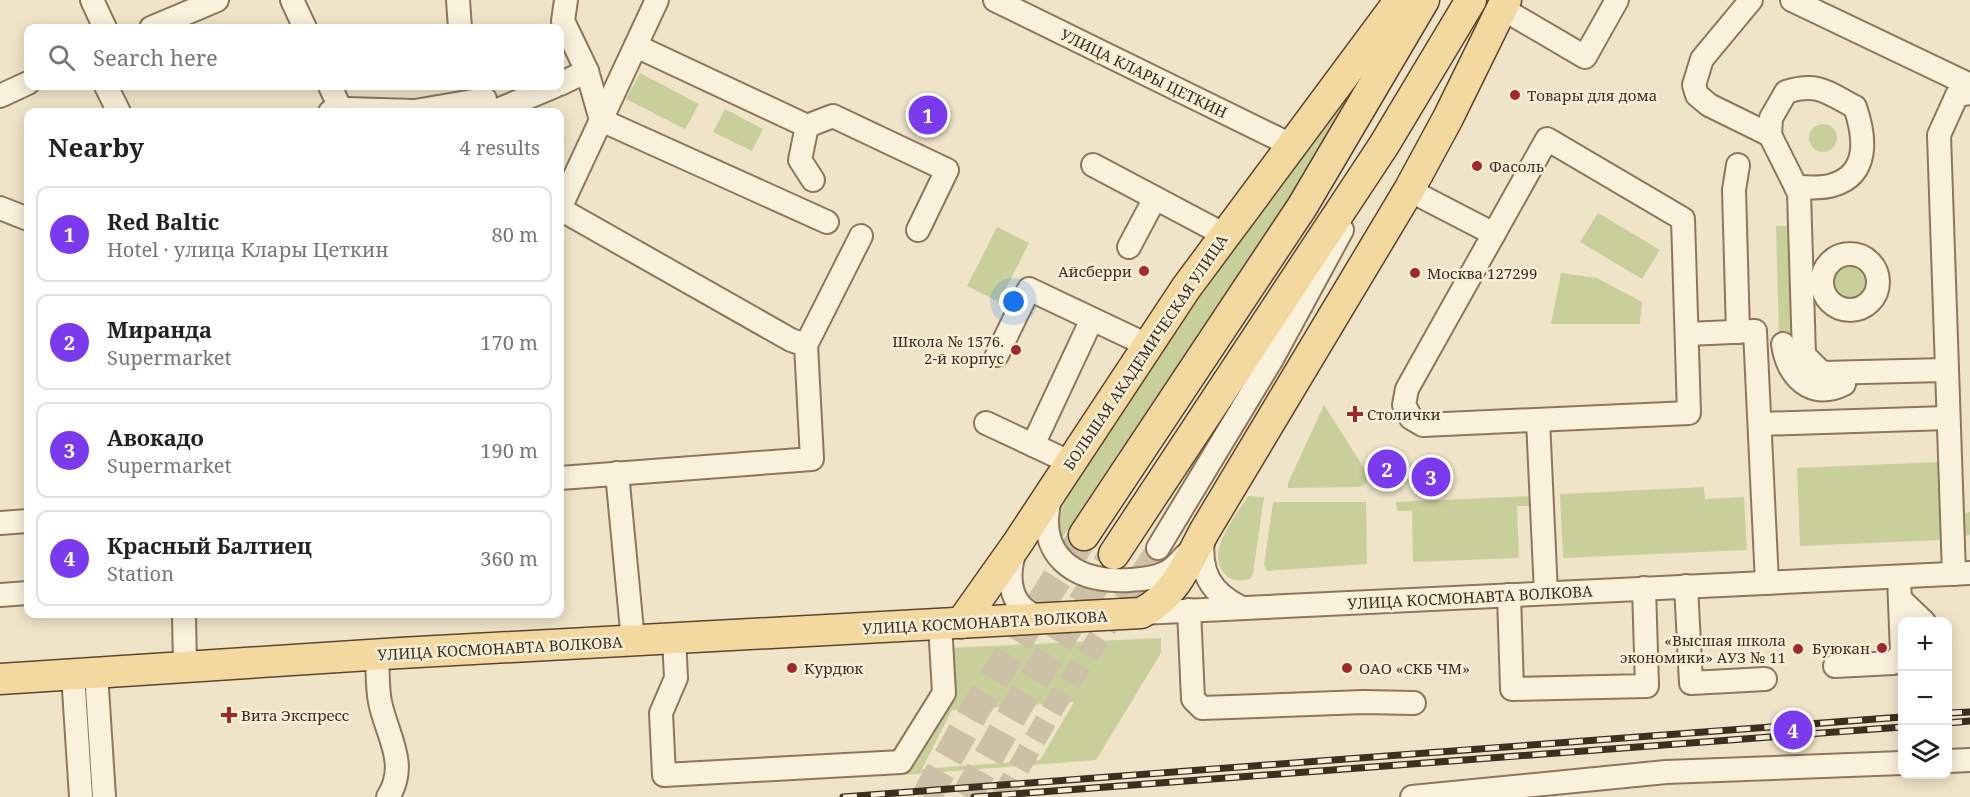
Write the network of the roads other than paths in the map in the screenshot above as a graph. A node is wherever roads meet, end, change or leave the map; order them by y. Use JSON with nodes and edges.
{"nodes":[{"id":1,"x":92,"y":0,"type":"edge"},
{"id":2,"x":218,"y":0,"type":"edge"},
{"id":3,"x":292,"y":0,"type":"edge"},
{"id":4,"x":458,"y":0,"type":"edge"},
{"id":5,"x":566,"y":0,"type":"edge"},
{"id":6,"x":657,"y":0,"type":"edge"},
{"id":7,"x":995,"y":0,"type":"edge"},
{"id":8,"x":1400,"y":0,"type":"edge"},
{"id":9,"x":1424,"y":0,"type":"edge"},
{"id":10,"x":1471,"y":0,"type":"edge"},
{"id":11,"x":1617,"y":0,"type":"edge"},
{"id":12,"x":1751,"y":0,"type":"edge"},
{"id":13,"x":1792,"y":0,"type":"edge"},
{"id":14,"x":1504,"y":5,"type":"edge"},
{"id":15,"x":103,"y":24,"type":"edge"},
{"id":16,"x":161,"y":24,"type":"edge"},
{"id":17,"x":302,"y":24,"type":"edge"},
{"id":18,"x":460,"y":24,"type":"edge"},
{"id":19,"x":636,"y":46,"type":"junction"},
{"id":20,"x":587,"y":71,"type":"junction"},
{"id":21,"x":564,"y":82,"type":"edge"},
{"id":22,"x":24,"y":85,"type":"edge"},
{"id":23,"x":1970,"y":85,"type":"edge"},
{"id":24,"x":108,"y":90,"type":"edge"},
{"id":25,"x":331,"y":90,"type":"edge"},
{"id":26,"x":538,"y":90,"type":"edge"},
{"id":27,"x":1970,"y":93,"type":"edge"},
{"id":28,"x":0,"y":96,"type":"edge"},
{"id":29,"x":487,"y":102,"type":"edge"},
{"id":30,"x":117,"y":108,"type":"edge"},
{"id":31,"x":334,"y":108,"type":"edge"},
{"id":32,"x":440,"y":108,"type":"edge"},
{"id":33,"x":1404,"y":112,"type":"junction"},
{"id":34,"x":601,"y":120,"type":"junction"},
{"id":35,"x":807,"y":126,"type":"junction"},
{"id":36,"x":1440,"y":133,"type":"junction"},
{"id":37,"x":1770,"y":135,"type":"junction"},
{"id":38,"x":1384,"y":145,"type":"junction"},
{"id":39,"x":1293,"y":146,"type":"junction"},
{"id":40,"x":1093,"y":165,"type":"dead end"},
{"id":41,"x":1738,"y":165,"type":"dead end"},
{"id":42,"x":813,"y":180,"type":"dead end"},
{"id":43,"x":1796,"y":187,"type":"junction"},
{"id":44,"x":1409,"y":190,"type":"junction"},
{"id":45,"x":1155,"y":198,"type":"junction"},
{"id":46,"x":564,"y":200,"type":"edge"},
{"id":47,"x":0,"y":208,"type":"edge"},
{"id":48,"x":564,"y":211,"type":"edge"},
{"id":49,"x":24,"y":217,"type":"edge"},
{"id":50,"x":827,"y":222,"type":"dead end"},
{"id":51,"x":918,"y":230,"type":"dead end"},
{"id":52,"x":1494,"y":234,"type":"junction"},
{"id":53,"x":1225,"y":235,"type":"junction"},
{"id":54,"x":861,"y":236,"type":"dead end"},
{"id":55,"x":1129,"y":247,"type":"dead end"},
{"id":56,"x":1092,"y":319,"type":"junction"},
{"id":57,"x":1738,"y":332,"type":"junction"},
{"id":58,"x":1687,"y":334,"type":"junction"},
{"id":59,"x":1783,"y":344,"type":"dead end"},
{"id":60,"x":806,"y":345,"type":"junction"},
{"id":61,"x":1147,"y":345,"type":"junction"},
{"id":62,"x":998,"y":355,"type":"dead end"},
{"id":63,"x":1945,"y":370,"type":"junction"},
{"id":64,"x":1864,"y":373,"type":"junction"},
{"id":65,"x":1947,"y":418,"type":"junction"},
{"id":66,"x":1538,"y":420,"type":"junction"},
{"id":67,"x":986,"y":423,"type":"dead end"},
{"id":68,"x":1760,"y":424,"type":"junction"},
{"id":69,"x":1033,"y":445,"type":"junction"},
{"id":70,"x":618,"y":473,"type":"junction"},
{"id":71,"x":1062,"y":473,"type":"junction"},
{"id":72,"x":564,"y":478,"type":"edge"},
{"id":73,"x":24,"y":521,"type":"edge"},
{"id":74,"x":0,"y":522,"type":"edge"},
{"id":75,"x":1204,"y":532,"type":"junction"},
{"id":76,"x":1084,"y":535,"type":"tunnel mouth"},
{"id":77,"x":1017,"y":544,"type":"junction"},
{"id":78,"x":1158,"y":548,"type":"tunnel mouth"},
{"id":79,"x":1114,"y":554,"type":"tunnel mouth"},
{"id":80,"x":1962,"y":573,"type":"edge"},
{"id":81,"x":1899,"y":577,"type":"junction"},
{"id":82,"x":1767,"y":583,"type":"junction"},
{"id":83,"x":1686,"y":586,"type":"junction"},
{"id":84,"x":1644,"y":588,"type":"junction"},
{"id":85,"x":24,"y":593,"type":"edge"},
{"id":86,"x":1546,"y":593,"type":"junction"},
{"id":87,"x":0,"y":595,"type":"edge"},
{"id":88,"x":1509,"y":595,"type":"junction"},
{"id":89,"x":1900,"y":599,"type":"junction"},
{"id":90,"x":1242,"y":608,"type":"junction"},
{"id":91,"x":1189,"y":610,"type":"junction"},
{"id":92,"x":1141,"y":613,"type":"junction"},
{"id":93,"x":1920,"y":617,"type":"edge"},
{"id":94,"x":184,"y":618,"type":"edge"},
{"id":95,"x":1050,"y":619,"type":"junction"},
{"id":96,"x":951,"y":624,"type":"junction"},
{"id":97,"x":674,"y":638,"type":"junction"},
{"id":98,"x":633,"y":641,"type":"junction"},
{"id":99,"x":377,"y":655,"type":"junction"},
{"id":100,"x":1835,"y":666,"type":"dead end"},
{"id":101,"x":185,"y":667,"type":"junction"},
{"id":102,"x":84,"y":673,"type":"junction"},
{"id":103,"x":0,"y":679,"type":"edge"},
{"id":104,"x":1765,"y":679,"type":"dead end"},
{"id":105,"x":1414,"y":703,"type":"dead end"},
{"id":106,"x":1970,"y":760,"type":"edge"},
{"id":107,"x":1952,"y":761,"type":"edge"},
{"id":108,"x":1898,"y":763,"type":"edge"},
{"id":109,"x":81,"y":797,"type":"edge"},
{"id":110,"x":104,"y":797,"type":"edge"},
{"id":111,"x":387,"y":797,"type":"edge"},
{"id":112,"x":1412,"y":797,"type":"edge"}],
"edges":[{"from":1,"to":15,"type":"street"},
{"from":2,"to":16,"type":"street"},
{"from":3,"to":17,"type":"street"},
{"from":4,"to":18,"type":"street"},
{"from":5,"to":20,"type":"street"},
{"from":6,"to":19,"type":"street"},
{"from":7,"to":39,"type":"street","name":"УЛИЦА КЛАРЫ ЦЕТКИН"},
{"from":8,"to":39,"type":"main road","name":"БОЛЬШАЯ АКАДЕМИЧЕСКАЯ УЛИЦА"},
{"from":9,"to":76,"type":"main road"},
{"from":10,"to":33,"type":"main road"},
{"from":11,"to":14,"type":"street"},
{"from":12,"to":37,"type":"street"},
{"from":13,"to":23,"type":"street"},
{"from":14,"to":36,"type":"main road"},
{"from":19,"to":34,"type":"street"},
{"from":19,"to":35,"type":"street"},
{"from":20,"to":21,"type":"street"},
{"from":20,"to":34,"type":"street"},
{"from":22,"to":28,"type":"street"},
{"from":24,"to":30,"type":"street"},
{"from":25,"to":31,"type":"street"},
{"from":26,"to":29,"type":"street"},
{"from":27,"to":63,"type":"street"},
{"from":29,"to":32,"type":"street"},
{"from":33,"to":36,"type":"main road"},
{"from":33,"to":38,"type":"main road"},
{"from":34,"to":46,"type":"street"},
{"from":34,"to":50,"type":"street"},
{"from":35,"to":42,"type":"street"},
{"from":35,"to":51,"type":"street"},
{"from":36,"to":44,"type":"main road"},
{"from":37,"to":43,"type":"street"},
{"from":37,"to":43,"type":"street"},
{"from":38,"to":78,"type":"street"},
{"from":38,"to":79,"type":"main road"},
{"from":39,"to":53,"type":"main road","name":"БОЛЬШАЯ АКАДЕМИЧЕСКАЯ УЛИЦА"},
{"from":40,"to":45,"type":"street"},
{"from":41,"to":57,"type":"street"},
{"from":43,"to":64,"type":"street"},
{"from":44,"to":52,"type":"street"},
{"from":44,"to":75,"type":"main road"},
{"from":45,"to":53,"type":"street"},
{"from":45,"to":55,"type":"street"},
{"from":47,"to":49,"type":"street"},
{"from":48,"to":60,"type":"street"},
{"from":52,"to":58,"type":"street"},
{"from":52,"to":66,"type":"street"},
{"from":53,"to":61,"type":"main road","name":"БОЛЬШАЯ АКАДЕМИЧЕСКАЯ УЛИЦА"},
{"from":54,"to":60,"type":"street"},
{"from":56,"to":61,"type":"street"},
{"from":56,"to":62,"type":"street"},
{"from":56,"to":69,"type":"street"},
{"from":57,"to":58,"type":"street"},
{"from":57,"to":68,"type":"street"},
{"from":58,"to":66,"type":"street"},
{"from":59,"to":64,"type":"street"},
{"from":60,"to":70,"type":"street"},
{"from":61,"to":71,"type":"main road","name":"БОЛЬШАЯ АКАДЕМИЧЕСКАЯ УЛИЦА"},
{"from":63,"to":64,"type":"street"},
{"from":63,"to":65,"type":"street"},
{"from":65,"to":68,"type":"street"},
{"from":65,"to":80,"type":"street"},
{"from":66,"to":86,"type":"street"},
{"from":67,"to":69,"type":"street"},
{"from":68,"to":82,"type":"street"},
{"from":69,"to":71,"type":"street"},
{"from":70,"to":72,"type":"street"},
{"from":70,"to":98,"type":"street"},
{"from":71,"to":75,"type":"street"},
{"from":71,"to":77,"type":"main road","name":"БОЛЬШАЯ АКАДЕМИЧЕСКАЯ УЛИЦА"},
{"from":73,"to":74,"type":"street"},
{"from":75,"to":90,"type":"street"},
{"from":75,"to":92,"type":"main road"},
{"from":77,"to":95,"type":"street"},
{"from":77,"to":96,"type":"main road","name":"БОЛЬШАЯ АКАДЕМИЧЕСКАЯ УЛИЦА"},
{"from":80,"to":81,"type":"street","name":"УЛИЦА КОСМОНАВТА ВОЛКОВА"},
{"from":81,"to":82,"type":"street","name":"УЛИЦА КОСМОНАВТА ВОЛКОВА"},
{"from":81,"to":89,"type":"street"},
{"from":82,"to":83,"type":"street","name":"УЛИЦА КОСМОНАВТА ВОЛКОВА"},
{"from":83,"to":84,"type":"street","name":"УЛИЦА КОСМОНАВТА ВОЛКОВА"},
{"from":83,"to":104,"type":"street"},
{"from":84,"to":86,"type":"street","name":"УЛИЦА КОСМОНАВТА ВОЛКОВА"},
{"from":84,"to":88,"type":"street"},
{"from":85,"to":87,"type":"street"},
{"from":86,"to":88,"type":"street","name":"УЛИЦА КОСМОНАВТА ВОЛКОВА"},
{"from":88,"to":90,"type":"street","name":"УЛИЦА КОСМОНАВТА ВОЛКОВА"},
{"from":89,"to":93,"type":"street"},
{"from":89,"to":100,"type":"street"},
{"from":90,"to":91,"type":"street","name":"УЛИЦА КОСМОНАВТА ВОЛКОВА"},
{"from":91,"to":92,"type":"street","name":"УЛИЦА КОСМОНАВТА ВОЛКОВА"},
{"from":91,"to":105,"type":"street"},
{"from":92,"to":95,"type":"main road","name":"УЛИЦА КОСМОНАВТА ВОЛКОВА"},
{"from":94,"to":101,"type":"street"},
{"from":95,"to":96,"type":"main road","name":"УЛИЦА КОСМОНАВТА ВОЛКОВА"},
{"from":96,"to":97,"type":"main road","name":"УЛИЦА КОСМОНАВТА ВОЛКОВА"},
{"from":96,"to":97,"type":"street"},
{"from":97,"to":98,"type":"main road","name":"УЛИЦА КОСМОНАВТА ВОЛКОВА"},
{"from":98,"to":99,"type":"main road","name":"УЛИЦА КОСМОНАВТА ВОЛКОВА"},
{"from":99,"to":101,"type":"main road","name":"УЛИЦА КОСМОНАВТА ВОЛКОВА"},
{"from":99,"to":111,"type":"street"},
{"from":101,"to":102,"type":"main road","name":"УЛИЦА КОСМОНАВТА ВОЛКОВА"},
{"from":102,"to":103,"type":"main road","name":"УЛИЦА КОСМОНАВТА ВОЛКОВА"},
{"from":102,"to":109,"type":"street"},
{"from":102,"to":110,"type":"street"},
{"from":106,"to":107,"type":"street"},
{"from":108,"to":112,"type":"street"}]}
